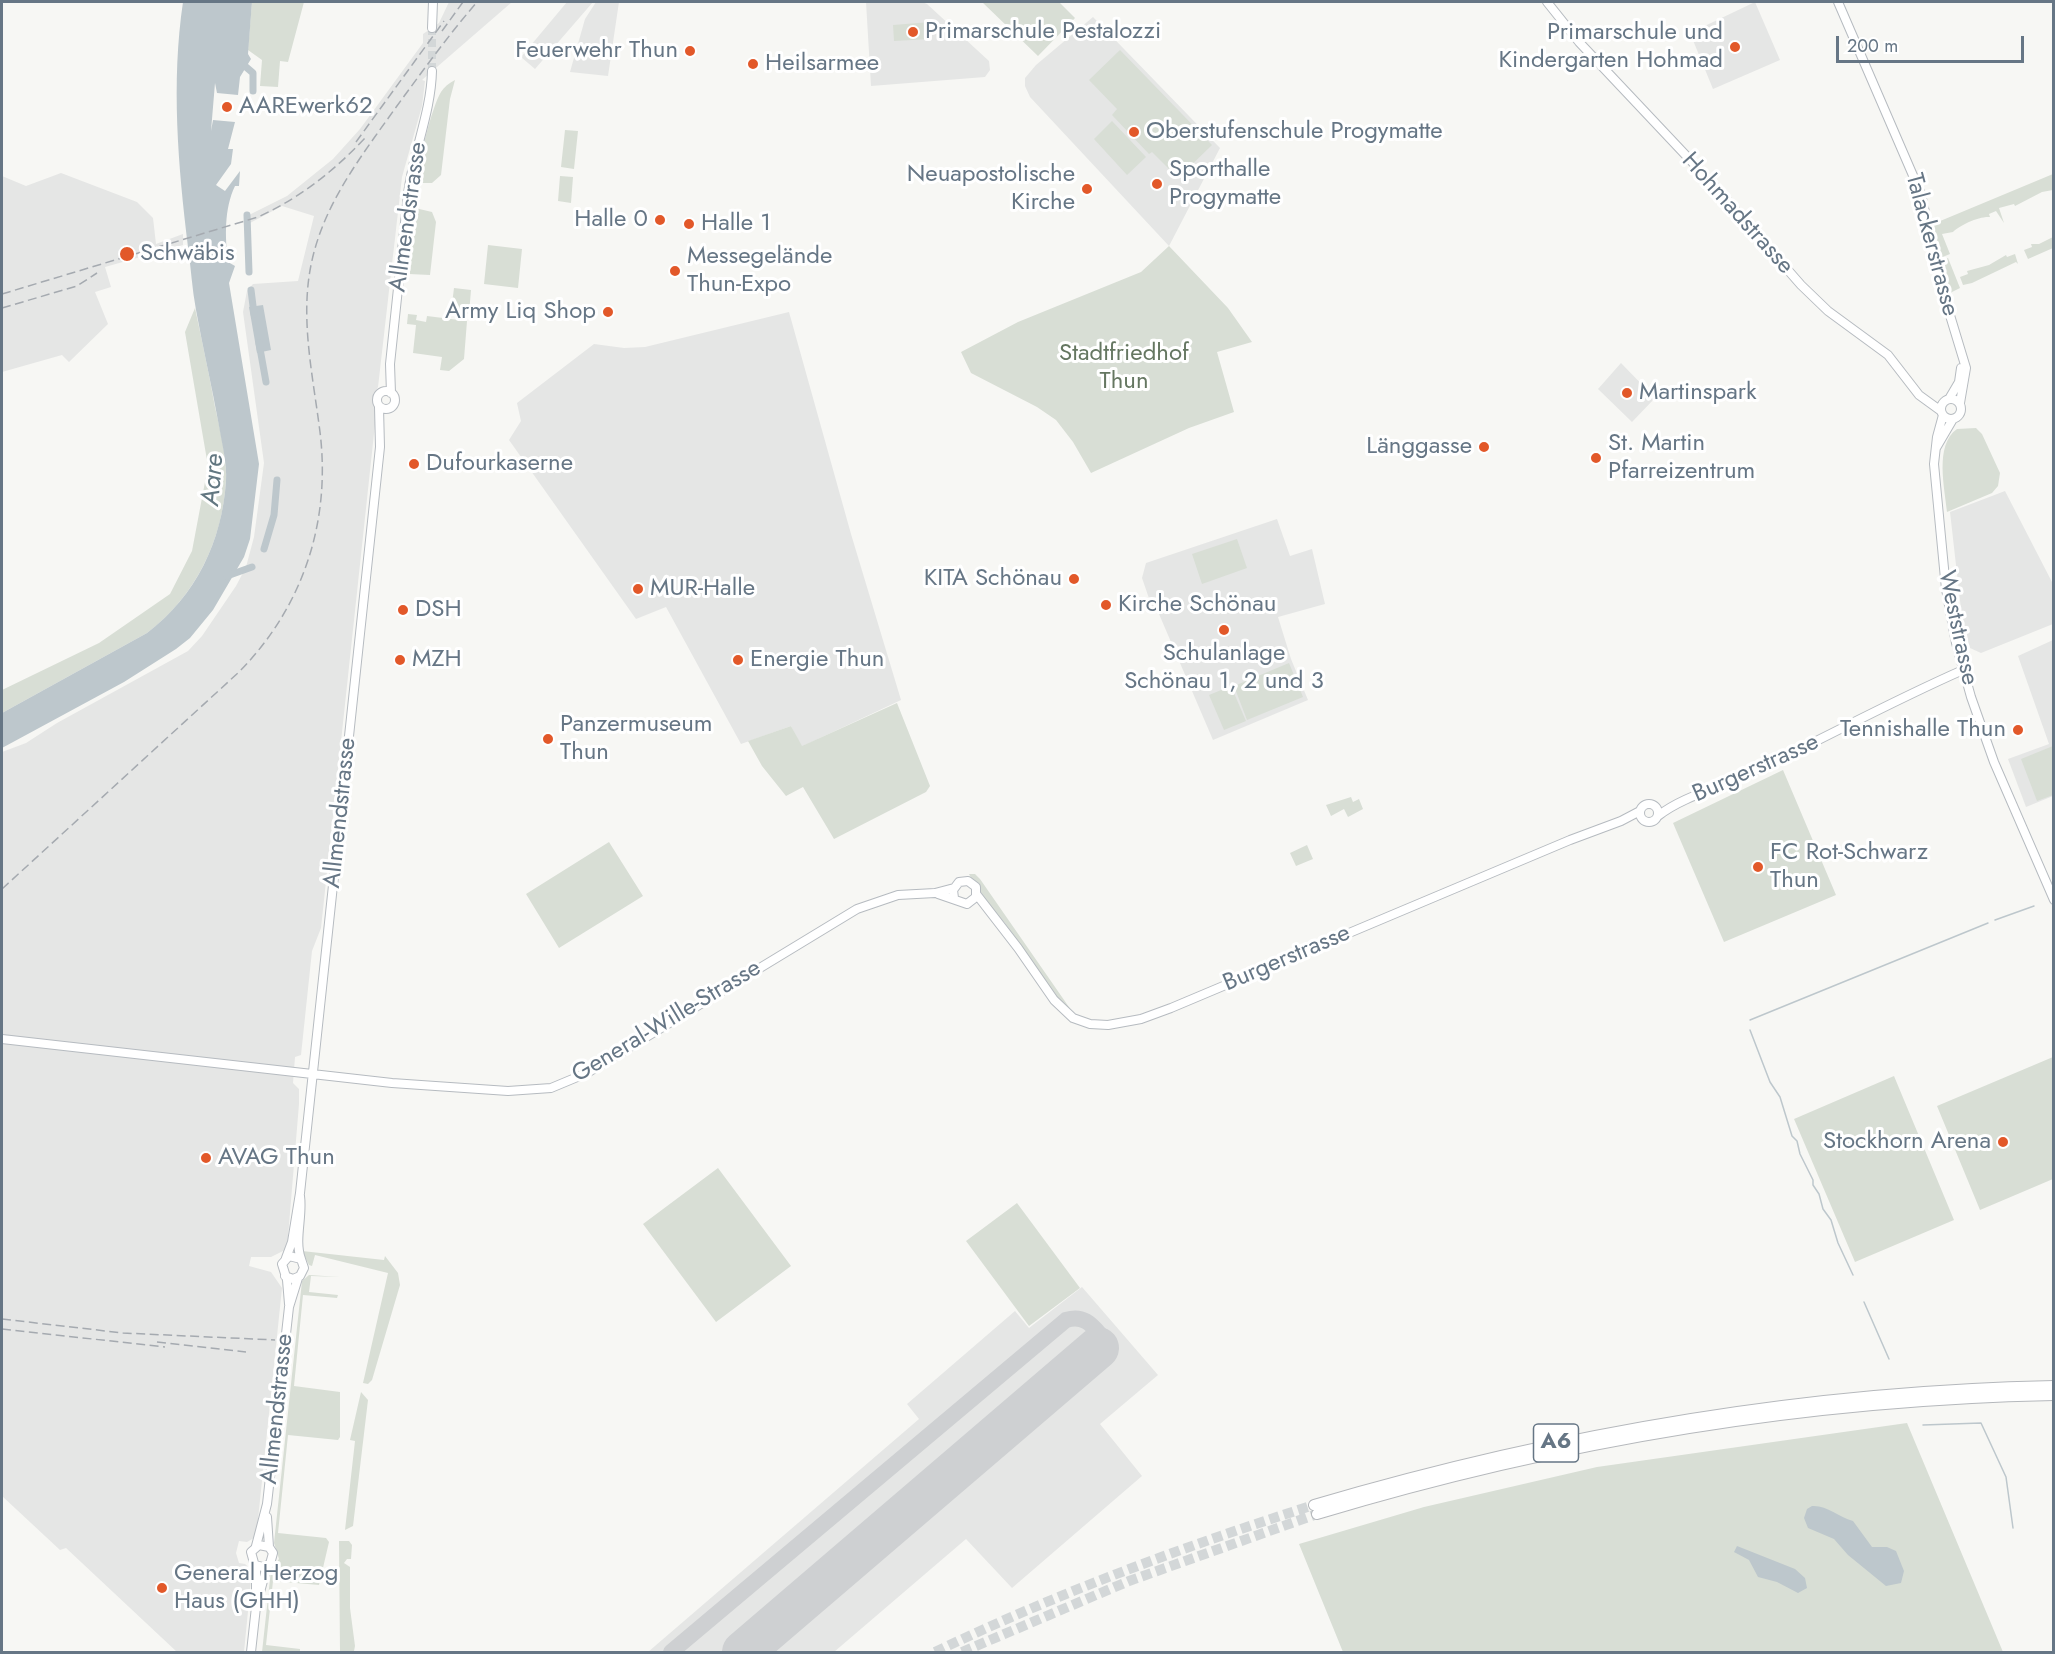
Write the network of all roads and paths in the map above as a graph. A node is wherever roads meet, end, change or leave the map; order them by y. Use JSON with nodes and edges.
{"nodes":[{"id":1,"x":433,"y":2,"type":"edge"},
{"id":2,"x":1547,"y":2,"type":"edge"},
{"id":3,"x":1838,"y":2,"type":"edge"},
{"id":4,"x":432,"y":28,"type":"tunnel mouth"},
{"id":5,"x":432,"y":71,"type":"tunnel mouth"},
{"id":6,"x":1963,"y":358,"type":"junction"},
{"id":7,"x":390,"y":364,"type":"junction"},
{"id":8,"x":381,"y":392,"type":"junction"},
{"id":9,"x":391,"y":393,"type":"junction"},
{"id":10,"x":1949,"y":399,"type":"junction"},
{"id":11,"x":1959,"y":403,"type":"junction"},
{"id":12,"x":379,"y":407,"type":"junction"},
{"id":13,"x":390,"y":409,"type":"junction"},
{"id":14,"x":1942,"y":413,"type":"junction"},
{"id":15,"x":1953,"y":419,"type":"junction"},
{"id":16,"x":381,"y":434,"type":"junction"},
{"id":17,"x":1935,"y":449,"type":"junction"},
{"id":18,"x":1963,"y":670,"type":"junction"},
{"id":19,"x":1677,"y":804,"type":"junction"},
{"id":20,"x":1655,"y":806,"type":"junction"},
{"id":21,"x":1640,"y":811,"type":"junction"},
{"id":22,"x":1658,"y":816,"type":"junction"},
{"id":23,"x":1643,"y":820,"type":"junction"},
{"id":24,"x":1621,"y":821,"type":"junction"},
{"id":25,"x":954,"y":888,"type":"junction"},
{"id":26,"x":935,"y":893,"type":"junction"},
{"id":27,"x":977,"y":895,"type":"junction"},
{"id":28,"x":954,"y":898,"type":"junction"},
{"id":29,"x":2054,"y":900,"type":"edge"},
{"id":30,"x":969,"y":904,"type":"junction"},
{"id":31,"x":990,"y":914,"type":"junction"},
{"id":32,"x":2,"y":1039,"type":"edge"},
{"id":33,"x":312,"y":1073,"type":"junction"},
{"id":34,"x":295,"y":1248,"type":"junction"},
{"id":35,"x":286,"y":1258,"type":"junction"},
{"id":36,"x":301,"y":1259,"type":"junction"},
{"id":37,"x":285,"y":1276,"type":"junction"},
{"id":38,"x":298,"y":1278,"type":"junction"},
{"id":39,"x":289,"y":1307,"type":"junction"},
{"id":40,"x":2054,"y":1379,"type":"edge"},
{"id":41,"x":2054,"y":1386,"type":"edge"},
{"id":42,"x":1999,"y":1388,"type":"junction"},
{"id":43,"x":2054,"y":1395,"type":"edge"},
{"id":44,"x":266,"y":1510,"type":"junction"},
{"id":45,"x":256,"y":1546,"type":"junction"},
{"id":46,"x":269,"y":1547,"type":"junction"},
{"id":47,"x":255,"y":1565,"type":"junction"},
{"id":48,"x":267,"y":1566,"type":"junction"},
{"id":49,"x":256,"y":1607,"type":"junction"},
{"id":50,"x":252,"y":1653,"type":"edge"}],
"edges":[{"from":1,"to":4,"type":"main road"},
{"from":2,"to":14,"type":"main road","name":"Hohmadstrasse"},
{"from":3,"to":6,"type":"main road","name":"Talackerstrasse"},
{"from":5,"to":7,"type":"main road","name":"Allmendstrasse"},
{"from":6,"to":10,"type":"main road"},
{"from":6,"to":11,"type":"main road","name":"Talackerstrasse"},
{"from":7,"to":8,"type":"main road","name":"Allmendstrasse"},
{"from":7,"to":9,"type":"main road","name":"Allmendstrasse"},
{"from":8,"to":9,"type":"main road"},
{"from":8,"to":12,"type":"main road"},
{"from":9,"to":13,"type":"main road"},
{"from":10,"to":11,"type":"main road"},
{"from":10,"to":14,"type":"main road"},
{"from":11,"to":15,"type":"main road"},
{"from":12,"to":13,"type":"main road"},
{"from":12,"to":16,"type":"main road","name":"Allmendstrasse"},
{"from":13,"to":16,"type":"main road","name":"Allmendstrasse"},
{"from":14,"to":15,"type":"main road"},
{"from":14,"to":17,"type":"main road","name":"Weststrasse"},
{"from":15,"to":17,"type":"main road"},
{"from":16,"to":33,"type":"main road","name":"Allmendstrasse"},
{"from":17,"to":18,"type":"main road","name":"Weststrasse"},
{"from":18,"to":19,"type":"main road","name":"Burgerstrasse"},
{"from":18,"to":29,"type":"main road","name":"Weststrasse"},
{"from":19,"to":20,"type":"main road","name":"Burgerstrasse"},
{"from":19,"to":22,"type":"main road","name":"Burgerstrasse"},
{"from":20,"to":21,"type":"main road"},
{"from":20,"to":22,"type":"main road"},
{"from":21,"to":23,"type":"main road"},
{"from":21,"to":24,"type":"main road","name":"Burgerstrasse"},
{"from":22,"to":23,"type":"main road"},
{"from":23,"to":24,"type":"main road","name":"Burgerstrasse"},
{"from":24,"to":31,"type":"main road","name":"Burgerstrasse"},
{"from":25,"to":26,"type":"main road","name":"General-Wille-Strasse"},
{"from":25,"to":27,"type":"main road"},
{"from":25,"to":28,"type":"main road"},
{"from":26,"to":28,"type":"main road","name":"General-Wille-Strasse"},
{"from":26,"to":33,"type":"main road","name":"General-Wille-Strasse"},
{"from":27,"to":30,"type":"main road"},
{"from":27,"to":31,"type":"main road","name":"Burgerstrasse"},
{"from":28,"to":30,"type":"main road"},
{"from":30,"to":31,"type":"main road","name":"Burgerstrasse"},
{"from":32,"to":33,"type":"main road","name":"General-Wille-Strasse"},
{"from":33,"to":34,"type":"main road","name":"Allmendstrasse"},
{"from":34,"to":35,"type":"main road","name":"Allmendstrasse"},
{"from":34,"to":36,"type":"main road","name":"Allmendstrasse"},
{"from":35,"to":36,"type":"main road"},
{"from":35,"to":37,"type":"main road"},
{"from":36,"to":38,"type":"main road"},
{"from":37,"to":38,"type":"main road"},
{"from":37,"to":39,"type":"main road","name":"Allmendstrasse"},
{"from":38,"to":39,"type":"main road","name":"Allmendstrasse"},
{"from":39,"to":44,"type":"main road","name":"Allmendstrasse"},
{"from":40,"to":42,"type":"highway"},
{"from":41,"to":42,"type":"highway","number":"A6"},
{"from":42,"to":43,"type":"highway","number":"A6"},
{"from":44,"to":45,"type":"main road","name":"Allmendstrasse"},
{"from":44,"to":46,"type":"main road","name":"Allmendstrasse"},
{"from":45,"to":46,"type":"main road"},
{"from":45,"to":47,"type":"main road"},
{"from":46,"to":48,"type":"main road"},
{"from":47,"to":48,"type":"main road"},
{"from":47,"to":49,"type":"main road"},
{"from":48,"to":49,"type":"main road"},
{"from":49,"to":50,"type":"main road"}]}
